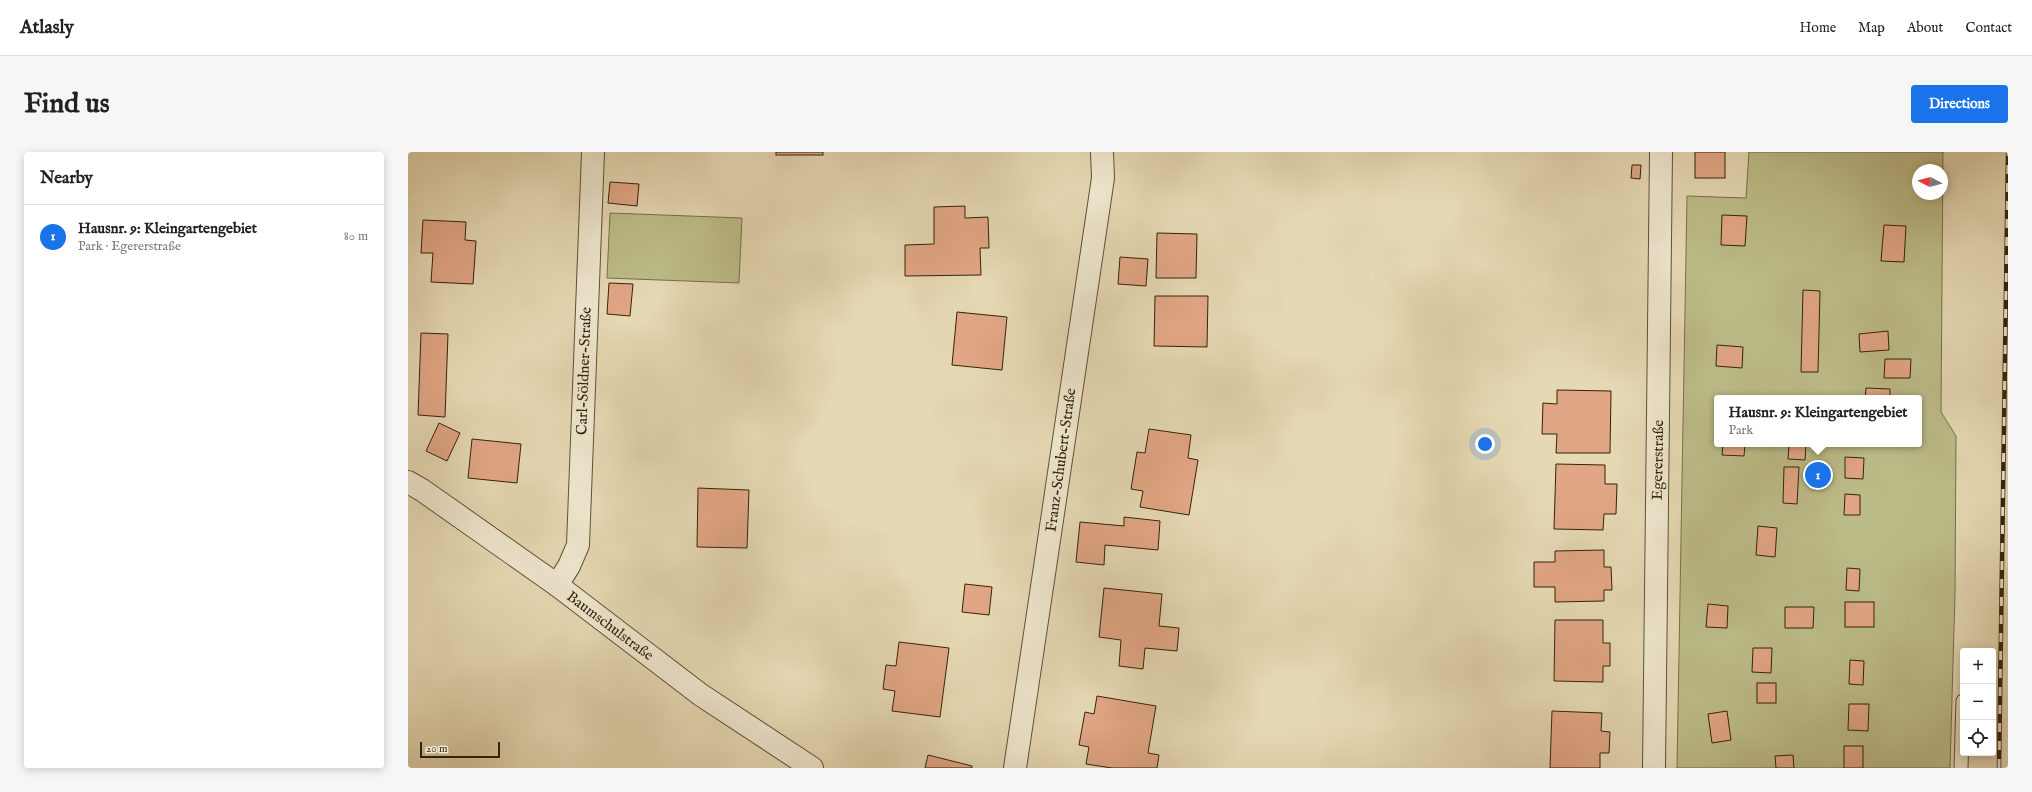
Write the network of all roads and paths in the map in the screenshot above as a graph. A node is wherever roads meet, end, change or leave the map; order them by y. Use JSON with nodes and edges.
{"nodes":[{"id":1,"x":593,"y":152,"type":"edge"},
{"id":2,"x":1102,"y":152,"type":"edge"},
{"id":3,"x":1661,"y":152,"type":"edge"},
{"id":4,"x":408,"y":482,"type":"edge"},
{"id":5,"x":557,"y":585,"type":"junction"},
{"id":6,"x":1962,"y":720,"type":"edge"},
{"id":7,"x":812,"y":768,"type":"edge"},
{"id":8,"x":1015,"y":768,"type":"edge"},
{"id":9,"x":1654,"y":768,"type":"edge"},
{"id":10,"x":1961,"y":768,"type":"edge"}],
"edges":[{"from":1,"to":5,"type":"street","name":"Carl-Söldner-Straße"},
{"from":2,"to":8,"type":"street","name":"Franz-Schubert-Straße"},
{"from":3,"to":9,"type":"street","name":"Egererstraße"},
{"from":4,"to":5,"type":"street","name":"Baumschulstraße"},
{"from":5,"to":7,"type":"street","name":"Baumschulstraße"},
{"from":6,"to":10,"type":"lane"}]}
